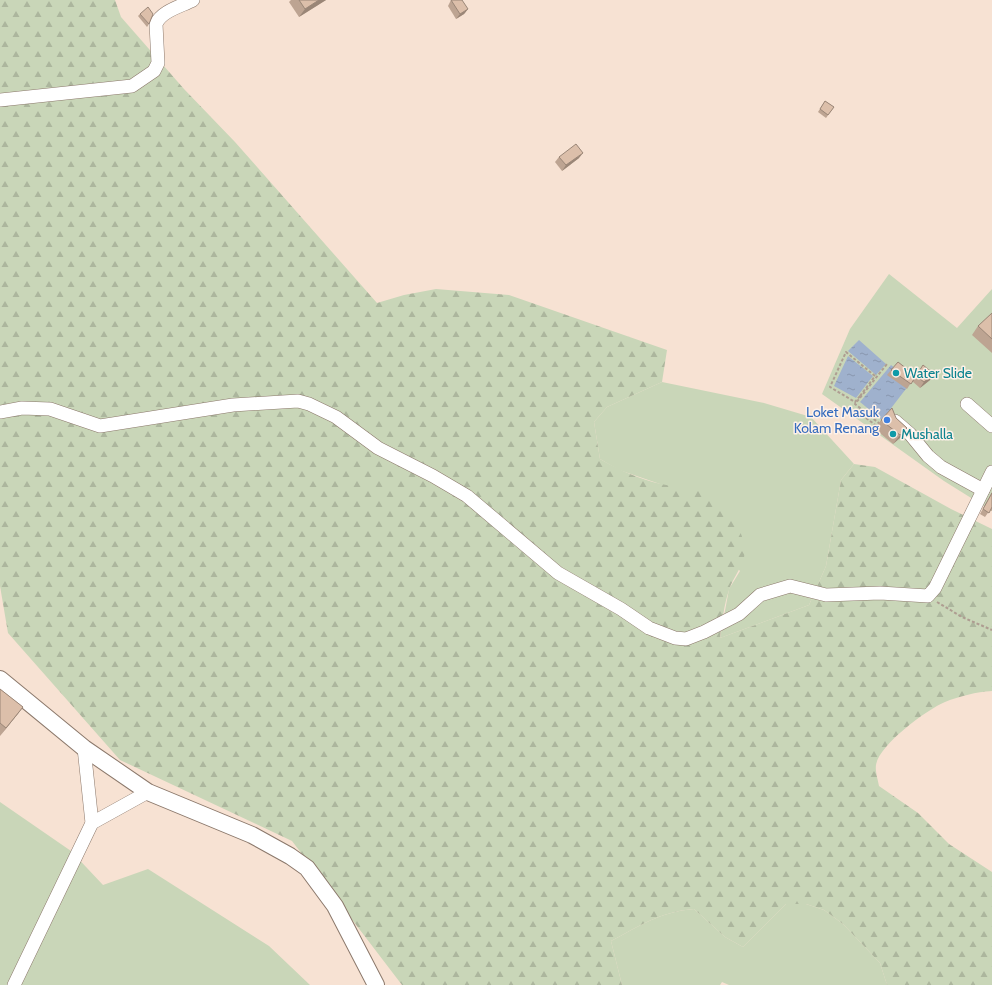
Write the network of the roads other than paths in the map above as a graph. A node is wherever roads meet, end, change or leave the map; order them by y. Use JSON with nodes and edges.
{"nodes":[{"id":1,"x":193,"y":0,"type":"edge"},
{"id":2,"x":0,"y":100,"type":"edge"},
{"id":3,"x":966,"y":404,"type":"dead end"},
{"id":4,"x":0,"y":412,"type":"edge"},
{"id":5,"x":890,"y":424,"type":"edge"},
{"id":6,"x":992,"y":426,"type":"edge"},
{"id":7,"x":992,"y":472,"type":"edge"},
{"id":8,"x":983,"y":490,"type":"junction"},
{"id":9,"x":0,"y":679,"type":"edge"},
{"id":10,"x":84,"y":748,"type":"junction"},
{"id":11,"x":148,"y":792,"type":"junction"},
{"id":12,"x":92,"y":823,"type":"junction"},
{"id":13,"x":14,"y":985,"type":"edge"},
{"id":14,"x":376,"y":985,"type":"edge"}],
"edges":[{"from":1,"to":2,"type":"lane"},
{"from":3,"to":6,"type":"lane"},
{"from":4,"to":8,"type":"lane"},
{"from":5,"to":8,"type":"lane"},
{"from":7,"to":8,"type":"lane"},
{"from":9,"to":10,"type":"main road"},
{"from":10,"to":11,"type":"main road"},
{"from":10,"to":12,"type":"lane"},
{"from":11,"to":12,"type":"lane"},
{"from":11,"to":14,"type":"main road"},
{"from":12,"to":13,"type":"lane"}]}
